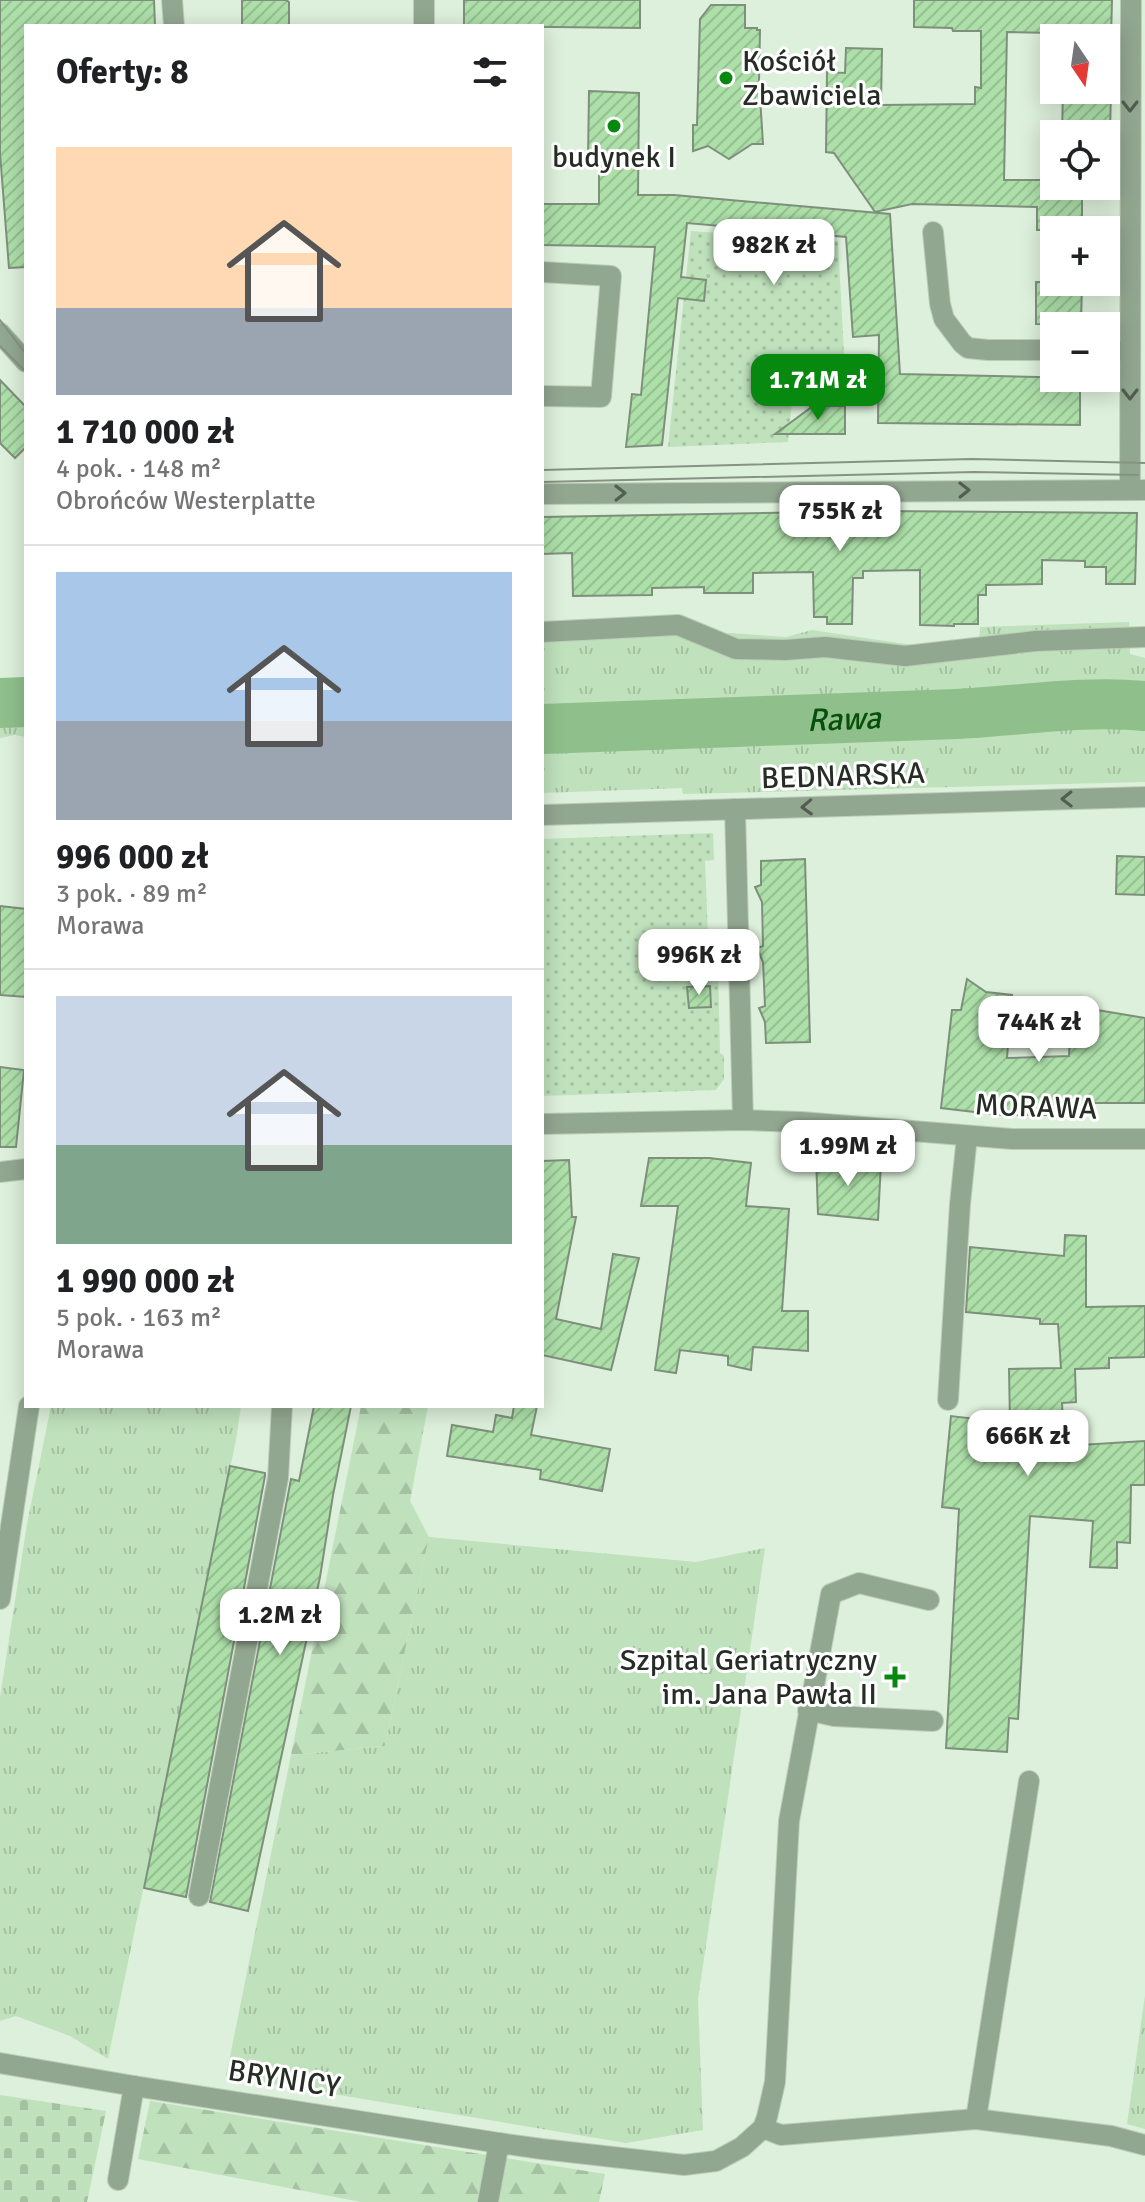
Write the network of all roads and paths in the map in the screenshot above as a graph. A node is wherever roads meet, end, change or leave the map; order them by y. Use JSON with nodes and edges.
{"nodes":[{"id":1,"x":172,"y":0,"type":"edge"},
{"id":2,"x":424,"y":0,"type":"edge"},
{"id":3,"x":1131,"y":0,"type":"edge"},
{"id":4,"x":174,"y":24,"type":"edge"},
{"id":5,"x":424,"y":24,"type":"edge"},
{"id":6,"x":1138,"y":67,"type":"edge"},
{"id":7,"x":933,"y":232,"type":"dead end"},
{"id":8,"x":544,"y":272,"type":"edge"},
{"id":9,"x":0,"y":333,"type":"edge"},
{"id":10,"x":1040,"y":350,"type":"edge"},
{"id":11,"x":1120,"y":351,"type":"edge"},
{"id":12,"x":1130,"y":351,"type":"junction"},
{"id":13,"x":24,"y":360,"type":"edge"},
{"id":14,"x":544,"y":396,"type":"edge"},
{"id":15,"x":1137,"y":490,"type":"edge"},
{"id":16,"x":544,"y":494,"type":"edge"},
{"id":17,"x":544,"y":632,"type":"edge"},
{"id":18,"x":1145,"y":637,"type":"edge"},
{"id":19,"x":1145,"y":797,"type":"edge"},
{"id":20,"x":735,"y":809,"type":"junction"},
{"id":21,"x":544,"y":815,"type":"edge"},
{"id":22,"x":743,"y":1120,"type":"junction"},
{"id":23,"x":544,"y":1124,"type":"edge"},
{"id":24,"x":967,"y":1136,"type":"junction"},
{"id":25,"x":1145,"y":1139,"type":"edge"},
{"id":26,"x":24,"y":1169,"type":"edge"},
{"id":27,"x":0,"y":1172,"type":"edge"},
{"id":28,"x":948,"y":1400,"type":"dead end"},
{"id":29,"x":29,"y":1408,"type":"edge"},
{"id":30,"x":282,"y":1408,"type":"edge"},
{"id":31,"x":0,"y":1599,"type":"edge"},
{"id":32,"x":929,"y":1600,"type":"dead end"},
{"id":33,"x":808,"y":1710,"type":"junction"},
{"id":34,"x":933,"y":1721,"type":"dead end"},
{"id":35,"x":1029,"y":1781,"type":"dead end"},
{"id":36,"x":199,"y":1896,"type":"dead end"},
{"id":37,"x":0,"y":2063,"type":"edge"},
{"id":38,"x":134,"y":2086,"type":"junction"},
{"id":39,"x":976,"y":2119,"type":"junction"},
{"id":40,"x":763,"y":2128,"type":"junction"},
{"id":41,"x":499,"y":2143,"type":"junction"},
{"id":42,"x":1145,"y":2145,"type":"edge"},
{"id":43,"x":118,"y":2180,"type":"dead end"},
{"id":44,"x":488,"y":2202,"type":"edge"}],
"edges":[{"from":1,"to":4,"type":"street"},
{"from":2,"to":5,"type":"street"},
{"from":3,"to":6,"type":"street"},
{"from":6,"to":12,"type":"street","one_way":true},
{"from":7,"to":10,"type":"street"},
{"from":8,"to":14,"type":"street"},
{"from":9,"to":13,"type":"street"},
{"from":11,"to":12,"type":"street"},
{"from":12,"to":15,"type":"street","one_way":true},
{"from":16,"to":15,"type":"street","one_way":true},
{"from":17,"to":18,"type":"street"},
{"from":19,"to":20,"type":"street","name":"BEDNARSKA","one_way":true},
{"from":20,"to":21,"type":"street","name":"BEDNARSKA"},
{"from":20,"to":22,"type":"street"},
{"from":22,"to":23,"type":"street","name":"MORAWA"},
{"from":22,"to":24,"type":"street","name":"MORAWA"},
{"from":24,"to":25,"type":"street","name":"MORAWA"},
{"from":24,"to":28,"type":"street"},
{"from":26,"to":27,"type":"street"},
{"from":29,"to":31,"type":"street"},
{"from":30,"to":36,"type":"street"},
{"from":32,"to":33,"type":"street"},
{"from":33,"to":34,"type":"street"},
{"from":33,"to":40,"type":"street"},
{"from":35,"to":39,"type":"street"},
{"from":37,"to":38,"type":"street","name":"BRYNICY"},
{"from":38,"to":41,"type":"street","name":"BRYNICY"},
{"from":38,"to":43,"type":"street"},
{"from":39,"to":40,"type":"street"},
{"from":39,"to":42,"type":"street"},
{"from":40,"to":41,"type":"street","name":"BRYNICY"},
{"from":41,"to":44,"type":"street"}]}
